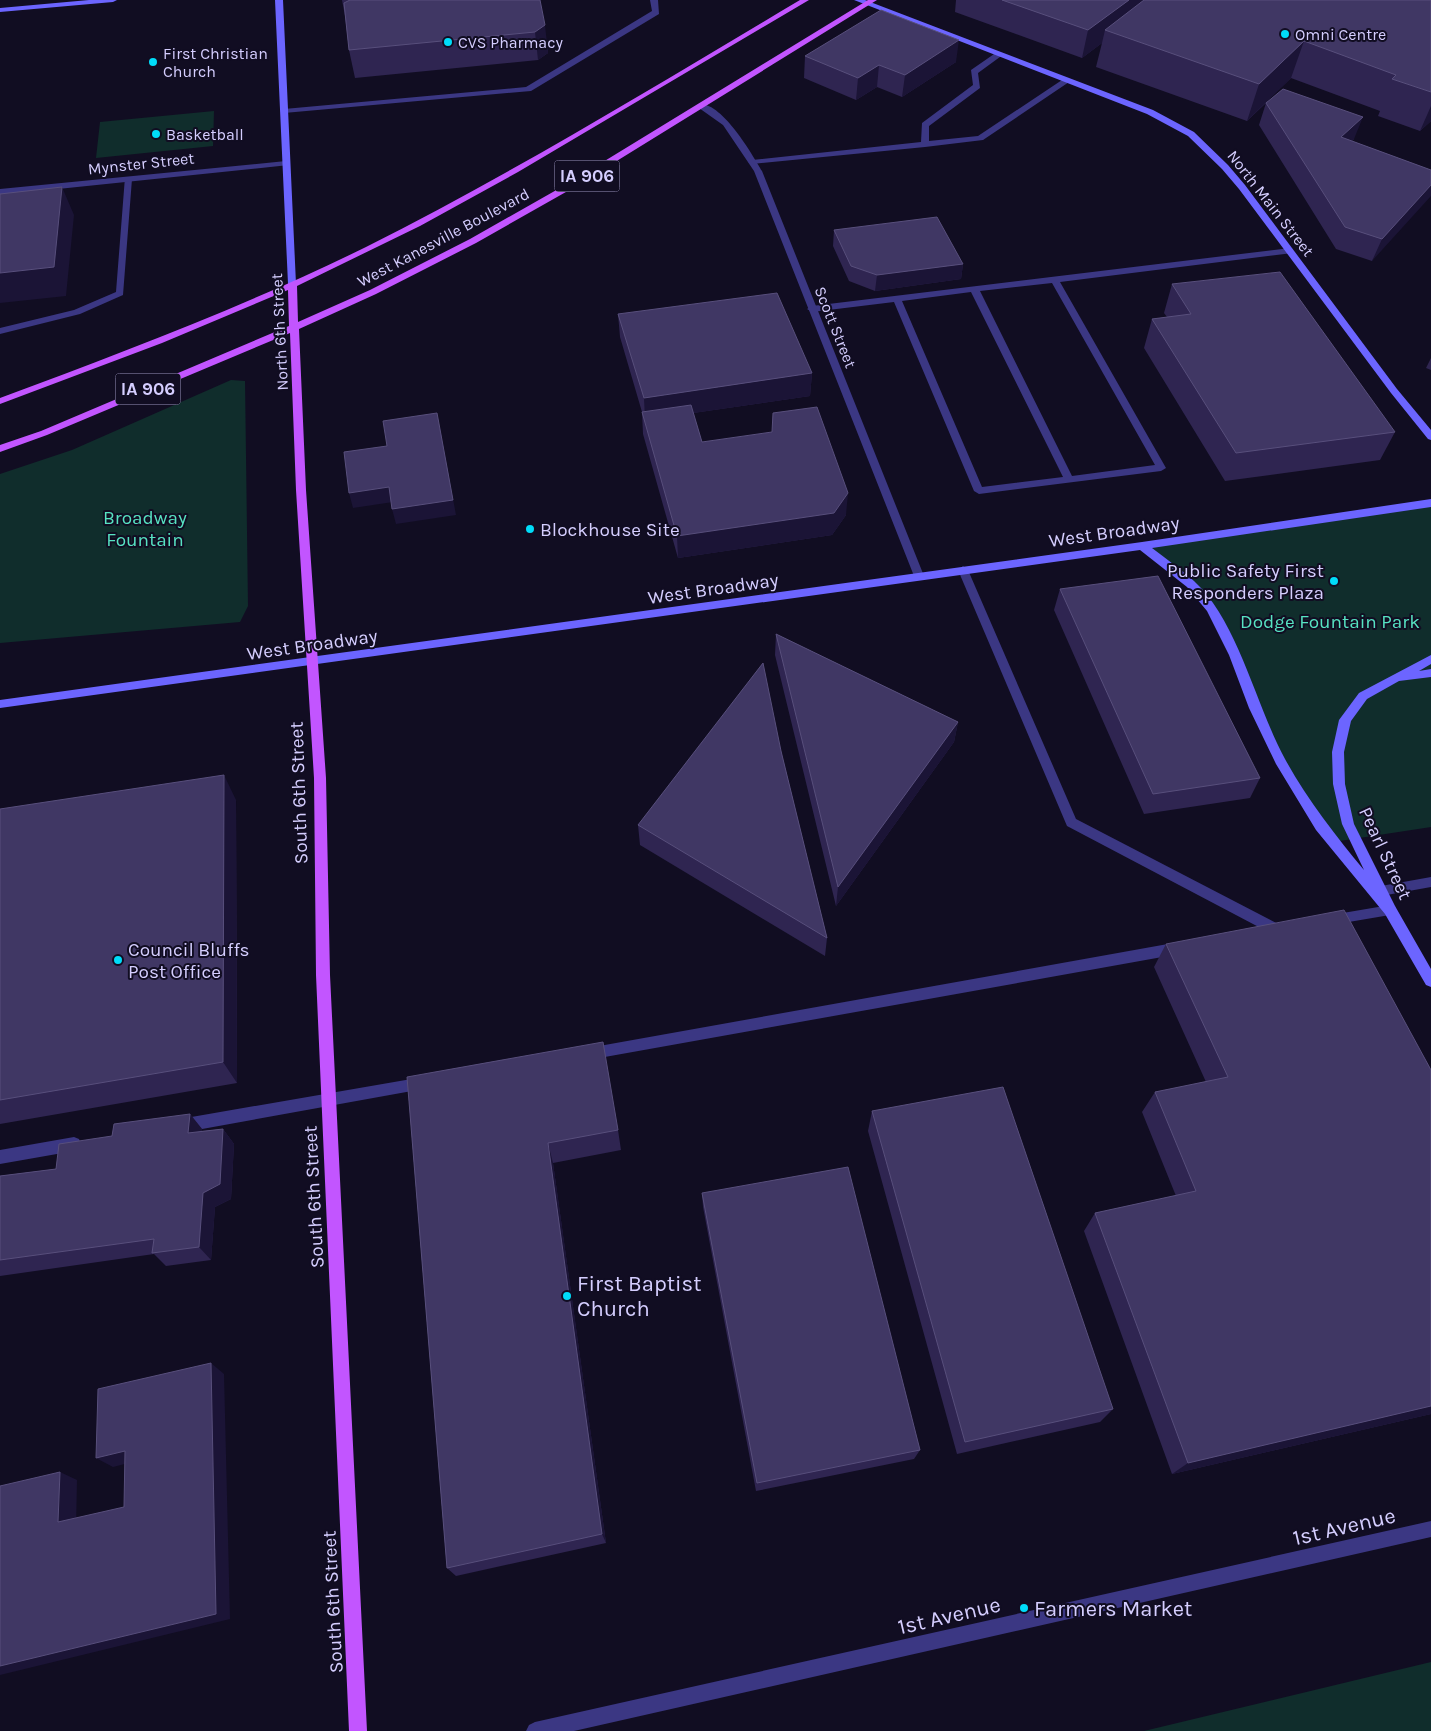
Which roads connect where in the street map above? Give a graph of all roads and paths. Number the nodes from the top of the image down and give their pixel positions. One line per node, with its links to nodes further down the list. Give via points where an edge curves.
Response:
1 (113, 0): 6 (main road)
2 (279, 0): 10 (main road, North 6th Street)
3 (654, 0): 10 (street, via 656,12 528,88)
4 (805, 0): 18 (main road, West Kanesville Boulevard / IA 906, via 491,184)
5 (866, 1): 7 (main road, North Main Street); 9 (main road, West Kanesville Boulevard / IA 906)
6 (0, 10)
7 (1000, 54): 8 (main road, North Main Street); 11 (street, via 974,72 977,86 925,125)
8 (1068, 80): 11 (street, via 980,138); 16 (main road, North Main Street, via 1150,112 1191,134 1208,148 1242,187)
9 (702, 106): 12 (street, Scott Street, via 726,123); 22 (main road, West Kanesville Boulevard / IA 906, via 473,241)
10 (284, 111): 13 (main road, North 6th Street)
11 (926, 145): 12 (street)
12 (752, 162): 21 (street, Scott Street)
13 (286, 163): 14 (street, Mynster Street); 18 (main road, North 6th Street)
14 (128, 179): 15 (street, Mynster Street); 23 (street, via 120,293 100,304 52,320)
15 (0, 192)
16 (1290, 251): 17 (street); 25 (main road, North Main Street)
17 (1055, 280): 19 (street); 27 (street, via 1161,468)
18 (292, 284): 22 (main road, North 6th Street); 24 (main road, West Kanesville Boulevard / IA 906, via 120,356)
19 (974, 290): 20 (street); 27 (street)
20 (897, 299): 21 (street); 27 (street, via 979,491)
21 (812, 309): 31 (street, Scott Street)
22 (295, 327): 26 (main road, West Kanesville Boulevard / IA 906); 33 (main road, North 6th Street)
23 (0, 331)
24 (0, 401)
25 (1431, 437)
26 (0, 449)
27 (1069, 479)
28 (1431, 503): 29 (main road, West Broadway)
29 (1142, 546): 30 (main road, West Broadway); 39 (main road, via 1190,584 1211,609 1235,655 1280,762 1320,826)
30 (963, 570): 31 (main road, West Broadway); 42 (street, via 1071,822)
31 (919, 576): 33 (main road, West Broadway)
32 (1431, 659): 35 (main road, Pearl Street)
33 (312, 662): 36 (main road, West Broadway); 48 (main road, South 6th Street, via 320,778)
34 (1431, 673): 35 (main road)
35 (1389, 681): 38 (main road, Pearl Street, via 1363,696 1345,720 1338,752 1339,784 1348,824)
36 (0, 704)
37 (1431, 882): 38 (street)
38 (1381, 891): 39 (main road, Pearl Street)
39 (1390, 910): 40 (street); 45 (main road, Pearl Street)
40 (1319, 923)
41 (1294, 927): 42 (street)
42 (1277, 930): 43 (street)
43 (1257, 934)
44 (1188, 946): 46 (street)
45 (1431, 981)
46 (579, 1056)
47 (432, 1082): 48 (street)
48 (329, 1101): 49 (street); 53 (main road, South 6th Street)
49 (166, 1128)
50 (88, 1142): 51 (street)
51 (0, 1157)
52 (1431, 1529): 54 (street, 1st Avenue)
53 (358, 1731)
54 (535, 1731)

